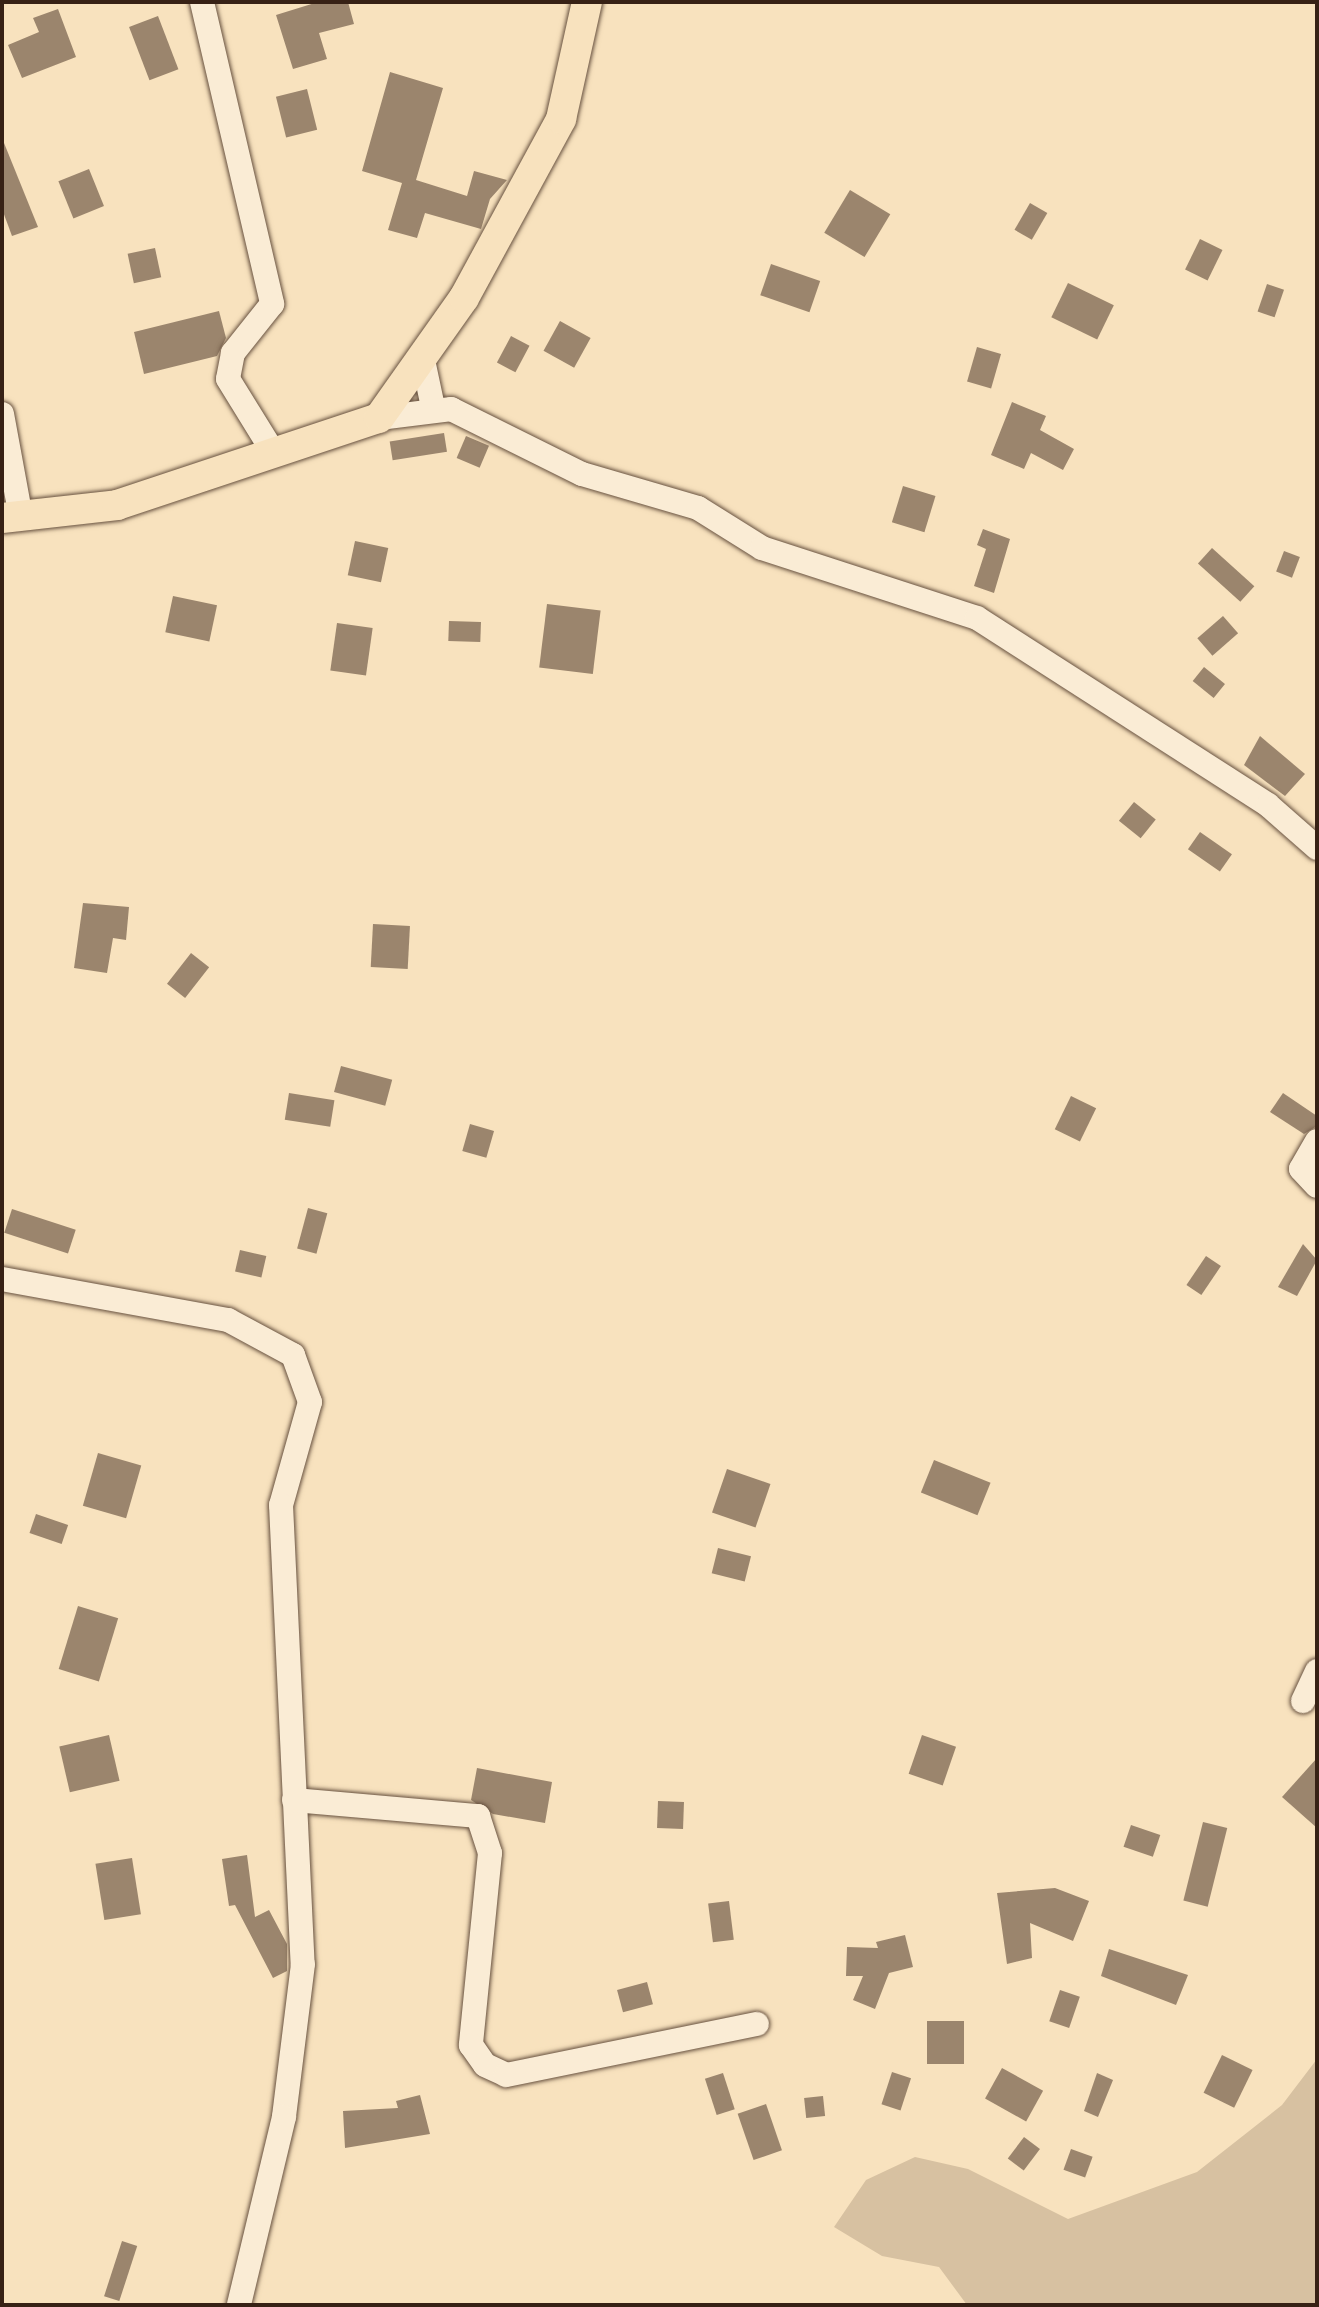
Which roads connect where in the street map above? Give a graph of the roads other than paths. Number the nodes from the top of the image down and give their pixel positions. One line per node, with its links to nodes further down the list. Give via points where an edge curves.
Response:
1 (202, 2): 7 (street, via 272,304 233,353 228,379)
2 (587, 2): 3 (main road, via 561,119)
3 (423, 360): 4 (street); 6 (main road)
4 (433, 407): 6 (street); 9 (street, via 465,414 582,474 698,508 762,548 977,618 1268,805)
5 (2, 414): 8 (street)
6 (379, 418): 7 (main road)
7 (273, 452): 8 (main road, via 117,505)
8 (12, 518)
9 (1317, 848)
10 (1317, 1141): 11 (street, via 1301,1169)
11 (1317, 1186)
12 (2, 1279): 15 (street, via 228,1320 283,1347 299,1366 310,1412 281,1505)
13 (1317, 1671): 14 (street)
14 (1303, 1701)
15 (294, 1800): 16 (street, via 478,1816 490,1853 471,2045 485,2065 506,2075); 17 (street, via 303,1964 284,2117)
16 (757, 2024)
17 (239, 2305)

